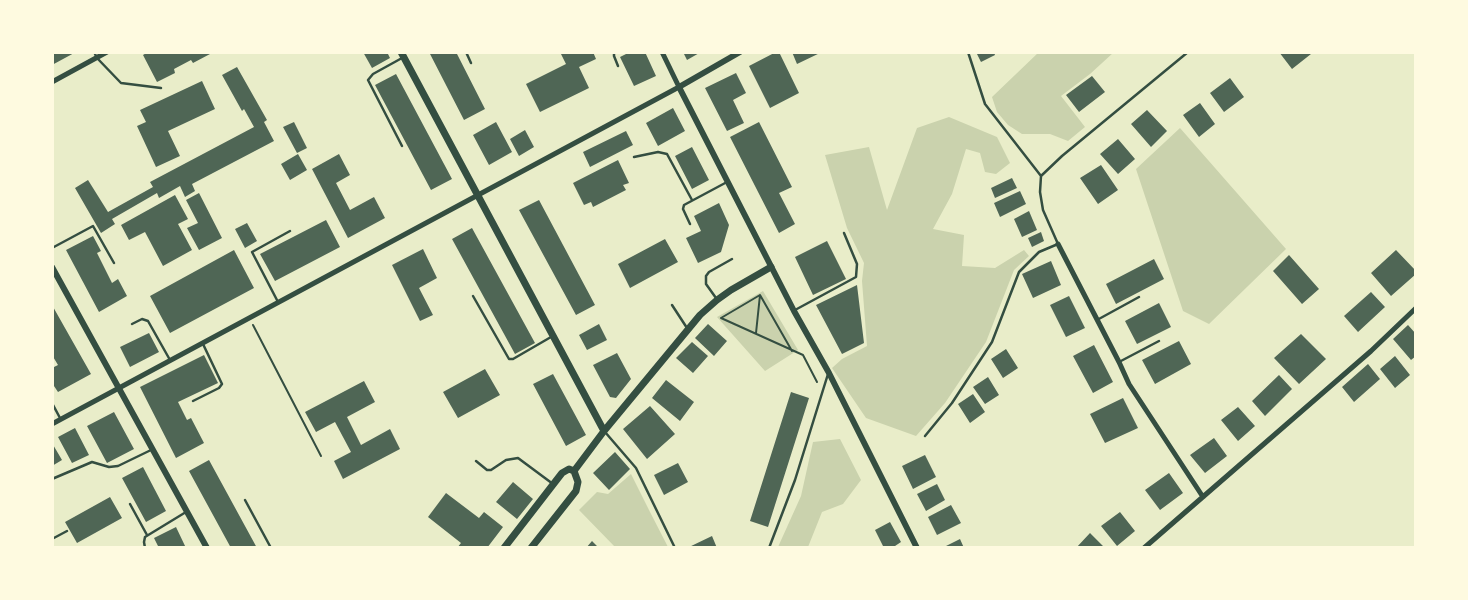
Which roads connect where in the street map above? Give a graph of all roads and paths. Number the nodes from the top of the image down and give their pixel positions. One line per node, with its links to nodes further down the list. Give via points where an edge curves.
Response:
1 (107, 52): 8 (street)
2 (466, 52): 10 (lane)
3 (614, 52): 11 (lane)
4 (662, 52): 13 (street)
5 (740, 52): 13 (street)
6 (968, 52): 17 (lane, via 985,104)
7 (1188, 52): 17 (lane)
8 (96, 55): 12 (street); 14 (lane, via 121,83)
9 (402, 55): 15 (lane, via 368,80); 19 (main road)
10 (471, 63)
11 (618, 66)
12 (52, 82)
13 (679, 87): 18 (street); 19 (street)
14 (161, 88)
15 (402, 146)
16 (634, 157): 20 (lane, via 658,152 666,154)
17 (1041, 176): 24 (lane, via 1043,210)
18 (728, 181): 20 (lane); 29 (street)
19 (478, 197): 34 (street); 43 (main road)
20 (692, 200): 21 (lane, via 683,206)
21 (690, 224)
22 (290, 231): 34 (lane, via 252,252)
23 (844, 233): 37 (lane, via 857,264 856,278)
24 (1058, 244): 39 (street); 57 (lane, via 1039,252 1018,272 992,342 952,403)
25 (52, 248): 27 (lane, via 93,226)
26 (732, 259): 33 (lane, via 706,276 706,284)
27 (114, 264)
28 (52, 267): 50 (street)
29 (771, 267): 33 (main road); 37 (street)
30 (760, 295): 42 (path); 42 (path, via 721,318); 46 (path)
31 (473, 296): 43 (lane, via 509,359)
32 (1138, 297): 39 (lane)
33 (717, 300): 41 (main road)
34 (278, 303): 38 (street)
35 (672, 305): 41 (lane)
36 (1416, 308): 64 (street)
37 (794, 310): 49 (street)
38 (250, 318): 45 (street); 59 (path)
39 (1097, 320): 48 (street)
40 (132, 324): 47 (lane, via 142,319 148,321)
41 (688, 329): 56 (main road)
42 (756, 333): 46 (path)
43 (553, 336): 56 (main road)
44 (1159, 341): 48 (lane)
45 (203, 344): 47 (street); 52 (lane, via 222,384)
46 (792, 351): 51 (path, via 803,355)
47 (170, 361): 50 (street)
48 (1119, 362): 64 (street, via 1143,407)
49 (829, 373): 51 (lane); 78 (street)
50 (119, 388): 54 (street); 58 (street)
51 (823, 391): 77 (lane)
52 (193, 401)
53 (52, 403): 54 (lane)
54 (61, 419): 55 (street)
55 (52, 424)
56 (604, 431): 61 (main road); 76 (lane, via 636,468)
57 (925, 436)
58 (153, 449): 62 (lane, via 118,466 92,462); 67 (street)
59 (320, 456)
60 (476, 461): 63 (lane, via 489,470 506,460 518,458)
61 (574, 471): 63 (main road, via 569,469 562,473); 75 (main road, via 578,482 576,491)
62 (52, 479)
63 (554, 485): 74 (main road)
64 (1203, 497): 79 (street)
65 (245, 500): 73 (lane)
66 (130, 504): 69 (lane)
67 (187, 512): 69 (lane); 72 (street)
68 (67, 531): 70 (lane)
69 (147, 535): 71 (lane)
70 (52, 539)
71 (146, 548)
72 (207, 548)
73 (271, 548)
74 (504, 548)
75 (531, 548)
76 (675, 548)
77 (769, 548)
78 (917, 548)
79 (1144, 548)

